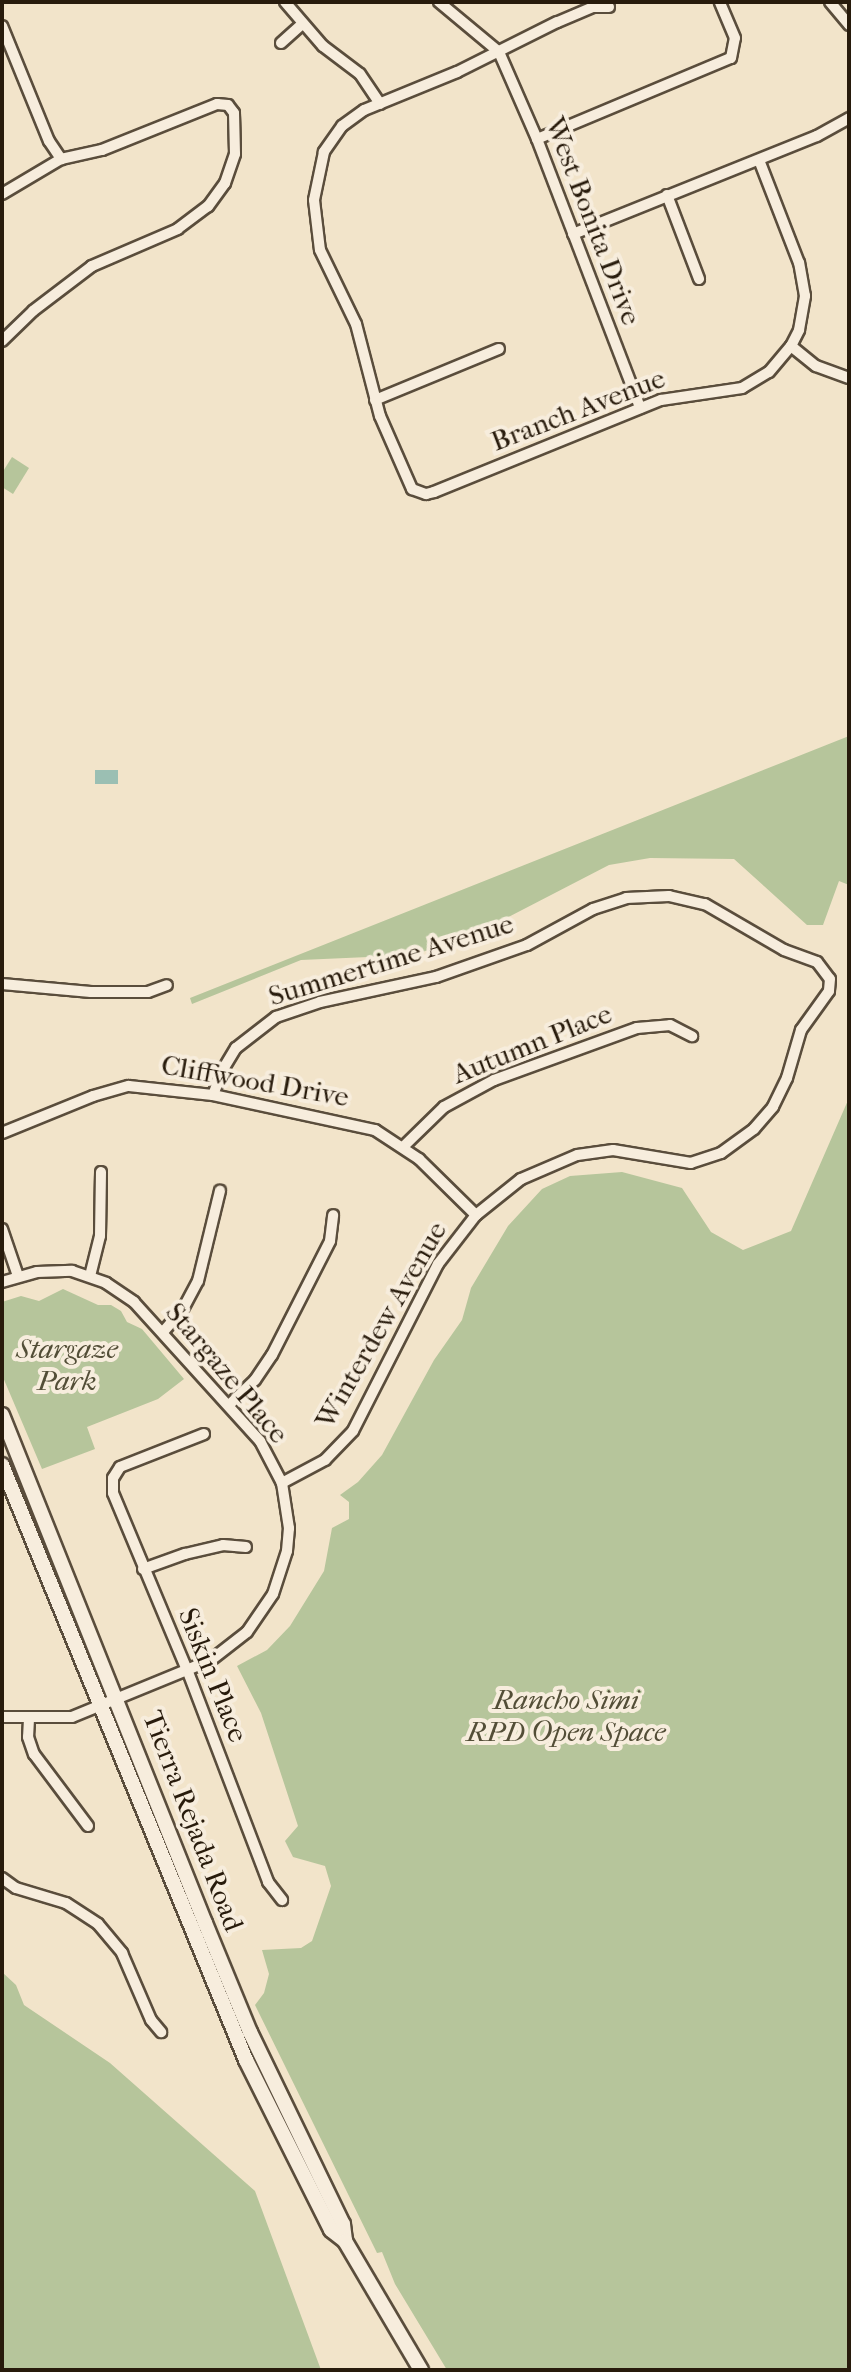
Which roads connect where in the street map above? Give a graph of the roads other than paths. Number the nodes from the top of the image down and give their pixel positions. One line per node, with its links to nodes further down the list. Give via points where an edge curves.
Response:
1 (285, 2): 6 (street)
2 (439, 2): 10 (street)
3 (720, 2): 13 (street, via 735,38 731,58)
4 (830, 2): 7 (street)
5 (609, 7): 10 (street, via 593,7)
6 (301, 25): 9 (street); 11 (street, via 360,74)
7 (849, 25)
8 (2, 26): 14 (street)
9 (281, 43)
10 (499, 52): 11 (street); 13 (street, West Bonita Drive)
11 (380, 104): 24 (street, via 355,116 332,139 318,167 314,200 320,250 356,324)
12 (849, 118): 15 (street)
13 (537, 139): 18 (street, West Bonita Drive)
14 (61, 159): 16 (street); 20 (street, via 102,150 217,104 228,105 237,125 225,183 208,206 178,229 92,266)
15 (759, 160): 17 (street); 21 (street, Branch Avenue, via 804,279 803,314)
16 (2, 194)
17 (667, 195): 18 (street); 19 (street)
18 (573, 234): 25 (street, West Bonita Drive)
19 (699, 279)
20 (2, 341)
21 (791, 346): 23 (street, via 816,366); 25 (street, Branch Avenue, via 769,372 742,388 674,396)
22 (499, 349): 24 (street)
23 (849, 378)
24 (375, 400): 25 (street, Branch Avenue, via 412,489 426,494)
25 (640, 408)
26 (2, 984): 27 (street, via 91,992 148,992)
27 (167, 985)
28 (809, 1016): 30 (street, Summertime Avenue, via 830,985 826,969 817,962 784,950 705,904 669,896 626,898 593,909 527,945 436,977 276,1017 236,1048); 36 (street, Winterdew Avenue, via 773,1107 721,1153 691,1163 613,1150 577,1155 521,1179)
29 (692, 1036): 32 (street, Autumn Place, via 670,1025 637,1028 494,1080 444,1107)
30 (213, 1095): 31 (street, Cliffwood Drive, via 129,1086); 32 (street, Cliffwood Drive, via 360,1125)
31 (2, 1133)
32 (404, 1146): 36 (street, Cliffwood Drive)
33 (101, 1172): 39 (street, via 100,1236)
34 (220, 1191): 41 (street, via 198,1281)
35 (333, 1215): 42 (street, via 330,1241 272,1355)
36 (476, 1215): 46 (street, Winterdew Avenue, via 438,1264 353,1431 325,1460)
37 (2, 1229): 38 (street)
38 (18, 1276): 39 (street, Stargaze Place, via 54,1270); 40 (street, Stargaze Place)
39 (90, 1276): 41 (street, Stargaze Place, via 134,1302)
40 (2, 1282)
41 (163, 1332): 42 (street, Stargaze Place)
42 (229, 1405): 46 (street, Stargaze Place, via 260,1441)
43 (2, 1415): 50 (main road, Tierra Rejada Road)
44 (204, 1434): 48 (street, Siskin Place, via 120,1467 113,1478 113,1493)
45 (2, 1465): 51 (main road, Tierra Rejada Road)
46 (282, 1483): 49 (street, Stargaze Place, via 289,1528 273,1594 238,1640)
47 (246, 1547): 48 (street, via 223,1545)
48 (143, 1569): 49 (street, Siskin Place)
49 (188, 1672): 50 (street, Stargaze Place); 56 (street, Siskin Place, via 268,1882)
50 (118, 1701): 51 (street, Stargaze Place); 58 (main road, Tierra Rejada Road, via 245,2019 343,2224)
51 (101, 1708): 53 (street, Stargaze Place, via 63,1719); 58 (main road, Tierra Rejada Road, via 246,2060 331,2230)
52 (2, 1717): 53 (street, Stargaze Place)
53 (29, 1719): 54 (street, via 34,1754)
54 (88, 1826)
55 (2, 1878): 57 (street, via 16,1888 66,1903 98,1924 122,1953)
56 (282, 1900)
57 (161, 2032)
58 (345, 2241): 59 (main road, Tierra Rejada Road)
59 (421, 2370)

